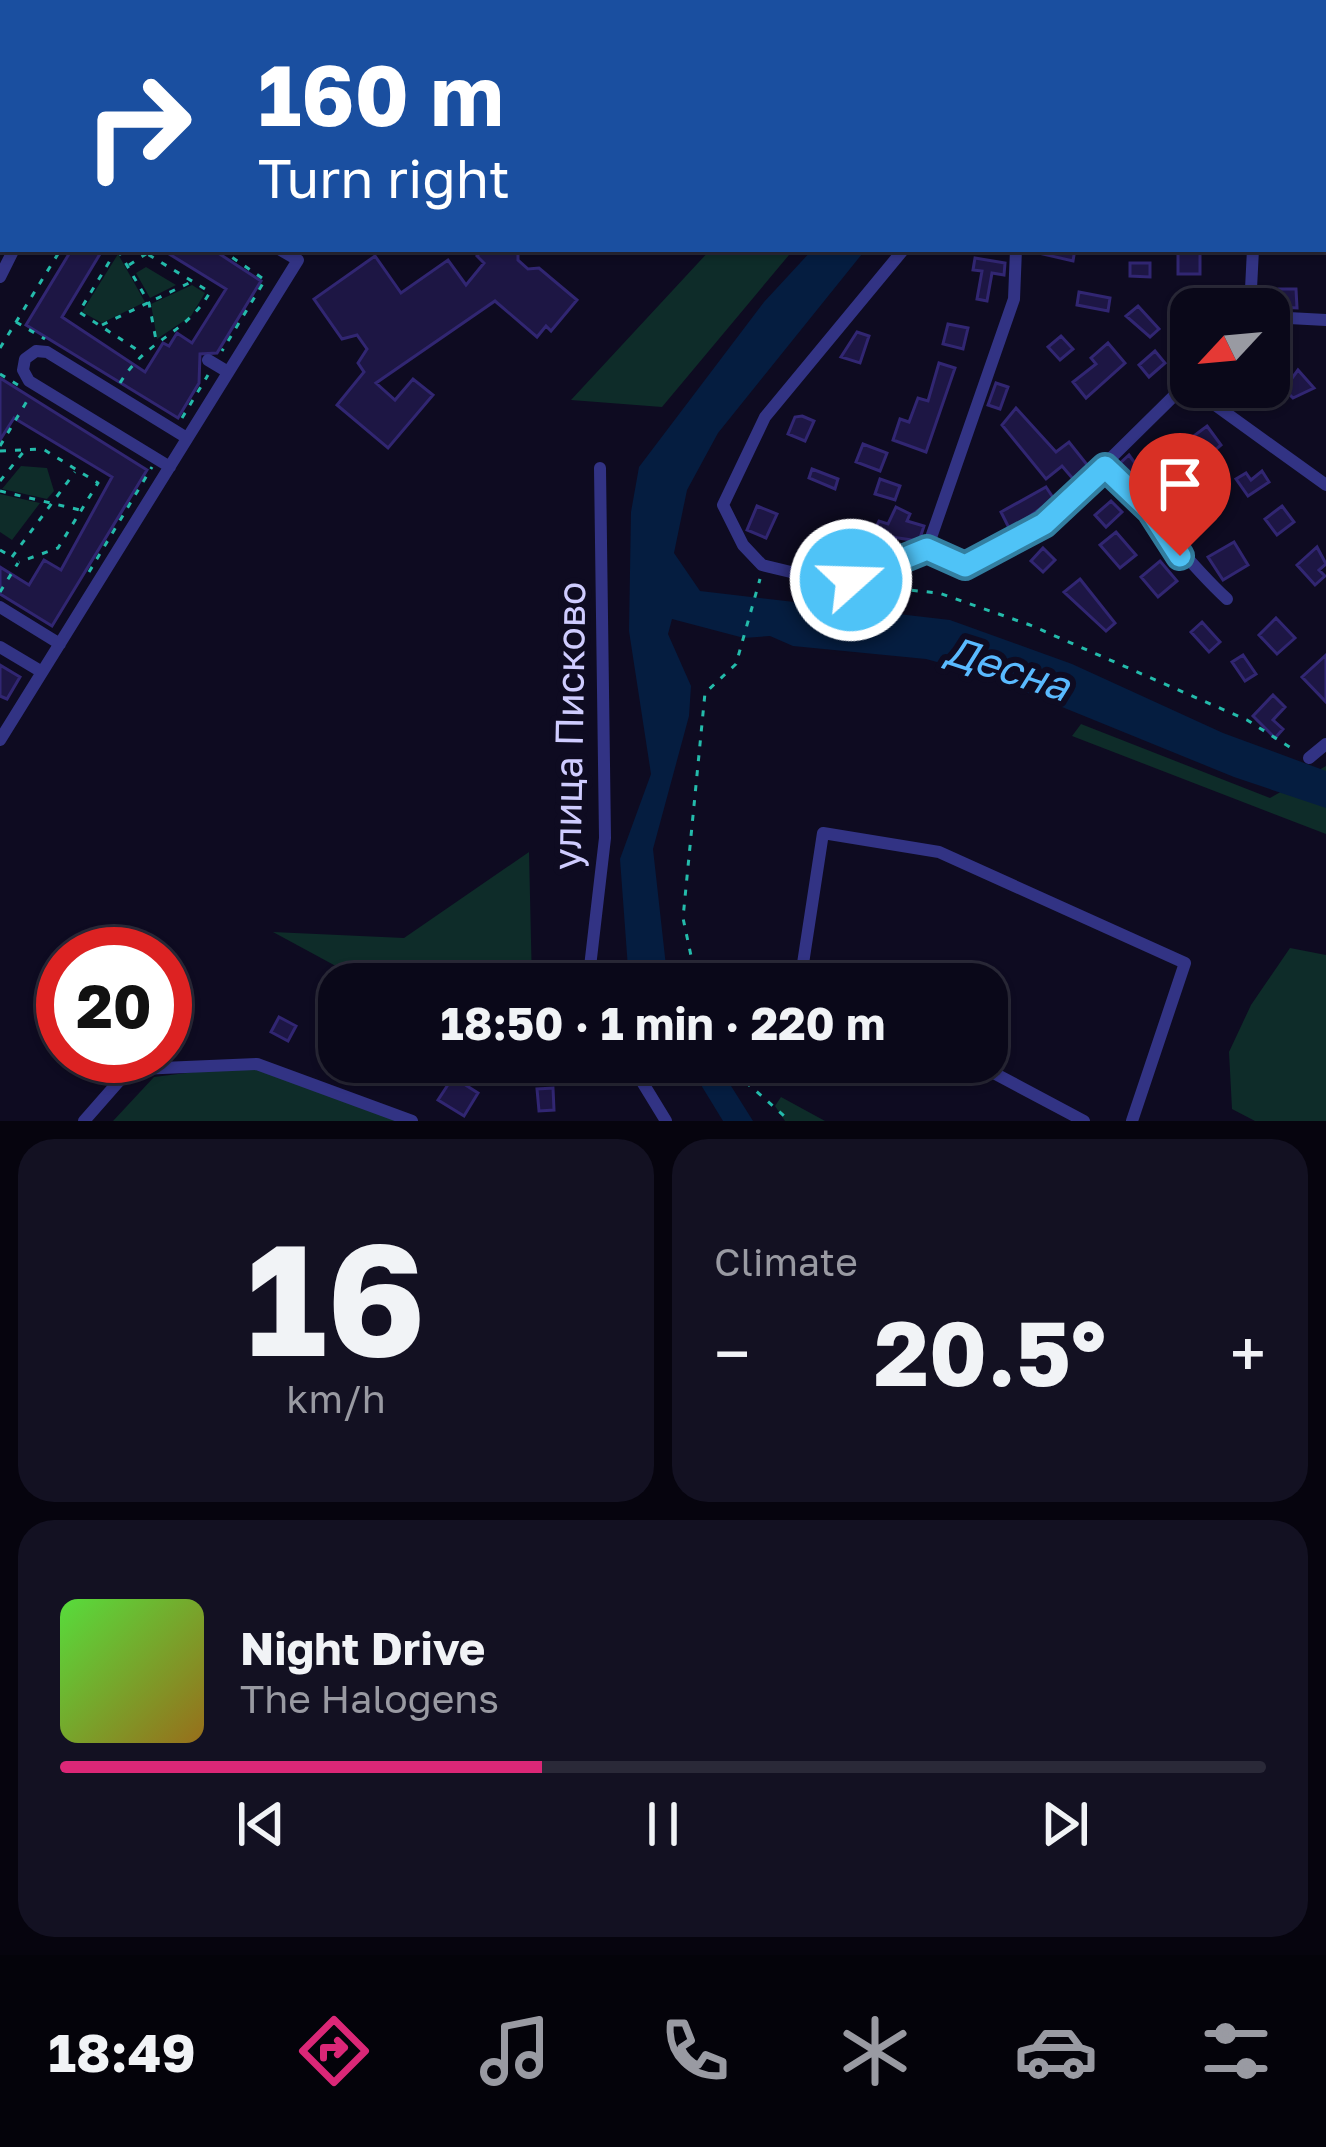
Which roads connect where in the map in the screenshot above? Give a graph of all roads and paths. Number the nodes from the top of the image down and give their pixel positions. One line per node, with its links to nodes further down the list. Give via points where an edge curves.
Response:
1 (59, 252): 19 (path)
2 (115, 252): 17 (path, via 79,312)
3 (119, 252): 11 (path)
4 (144, 252): 10 (path)
5 (224, 252): 21 (path, via 265,280)
6 (284, 252): 22 (street, via 298,260)
7 (902, 252): 43 (street, via 765,417 723,506 762,566)
8 (1016, 252): 39 (street, via 1014,299)
9 (1253, 252): 13 (street)
10 (147, 254): 11 (path); 12 (path)
11 (127, 266): 14 (path)
12 (193, 282): 14 (path); 18 (path, via 210,292 196,316)
13 (1251, 288)
14 (149, 303): 17 (path); 18 (path)
15 (1290, 317): 16 (street)
16 (1326, 320)
17 (100, 326): 20 (path)
18 (156, 341): 20 (path)
19 (0, 348)
20 (138, 352): 23 (path)
21 (211, 362): 22 (street); 27 (path)
22 (228, 372): 27 (street)
23 (118, 385)
24 (32, 394): 28 (path)
25 (1170, 400): 31 (street)
26 (1223, 408): 35 (street)
27 (181, 434): 30 (street); 30 (street, via 47,352 26,359 29,381)
28 (0, 448): 29 (path)
29 (26, 450): 33 (path, via 43,449); 34 (path)
30 (163, 463): 45 (path); 49 (street)
31 (1105, 467): 39 (street, via 1044,524 965,566); 47 (street)
32 (600, 468): 55 (street, улица Писково, via 605,838)
33 (76, 470): 37 (path); 38 (path, via 98,483)
34 (0, 481)
35 (1326, 485)
36 (0, 491): 37 (path)
37 (52, 503): 38 (path); 41 (path)
38 (81, 510): 42 (path, via 58,548)
39 (927, 549): 43 (street)
40 (0, 550): 41 (path)
41 (12, 557): 42 (path)
42 (19, 562): 46 (path)
43 (851, 580): 54 (path, via 939,593 1030,625 1247,720)
44 (758, 586): 56 (path, via 736,664 704,693 683,918)
45 (78, 589)
46 (0, 592)
47 (1227, 599)
48 (0, 607): 49 (street)
49 (60, 644): 51 (street)
50 (0, 647): 51 (street)
51 (42, 672): 52 (street)
52 (0, 740)
53 (1326, 744): 54 (street)
54 (1309, 758)
55 (590, 963)
56 (693, 963)
57 (803, 963): 66 (street, via 823,833 939,851 1185,963)
58 (1008, 1081): 65 (street)
59 (643, 1083): 63 (street)
60 (747, 1083): 64 (path)
61 (84, 1121): 62 (street, via 139,1069 257,1064)
62 (412, 1121)
63 (666, 1121)
64 (790, 1121)
65 (1084, 1121)
66 (1132, 1121)

